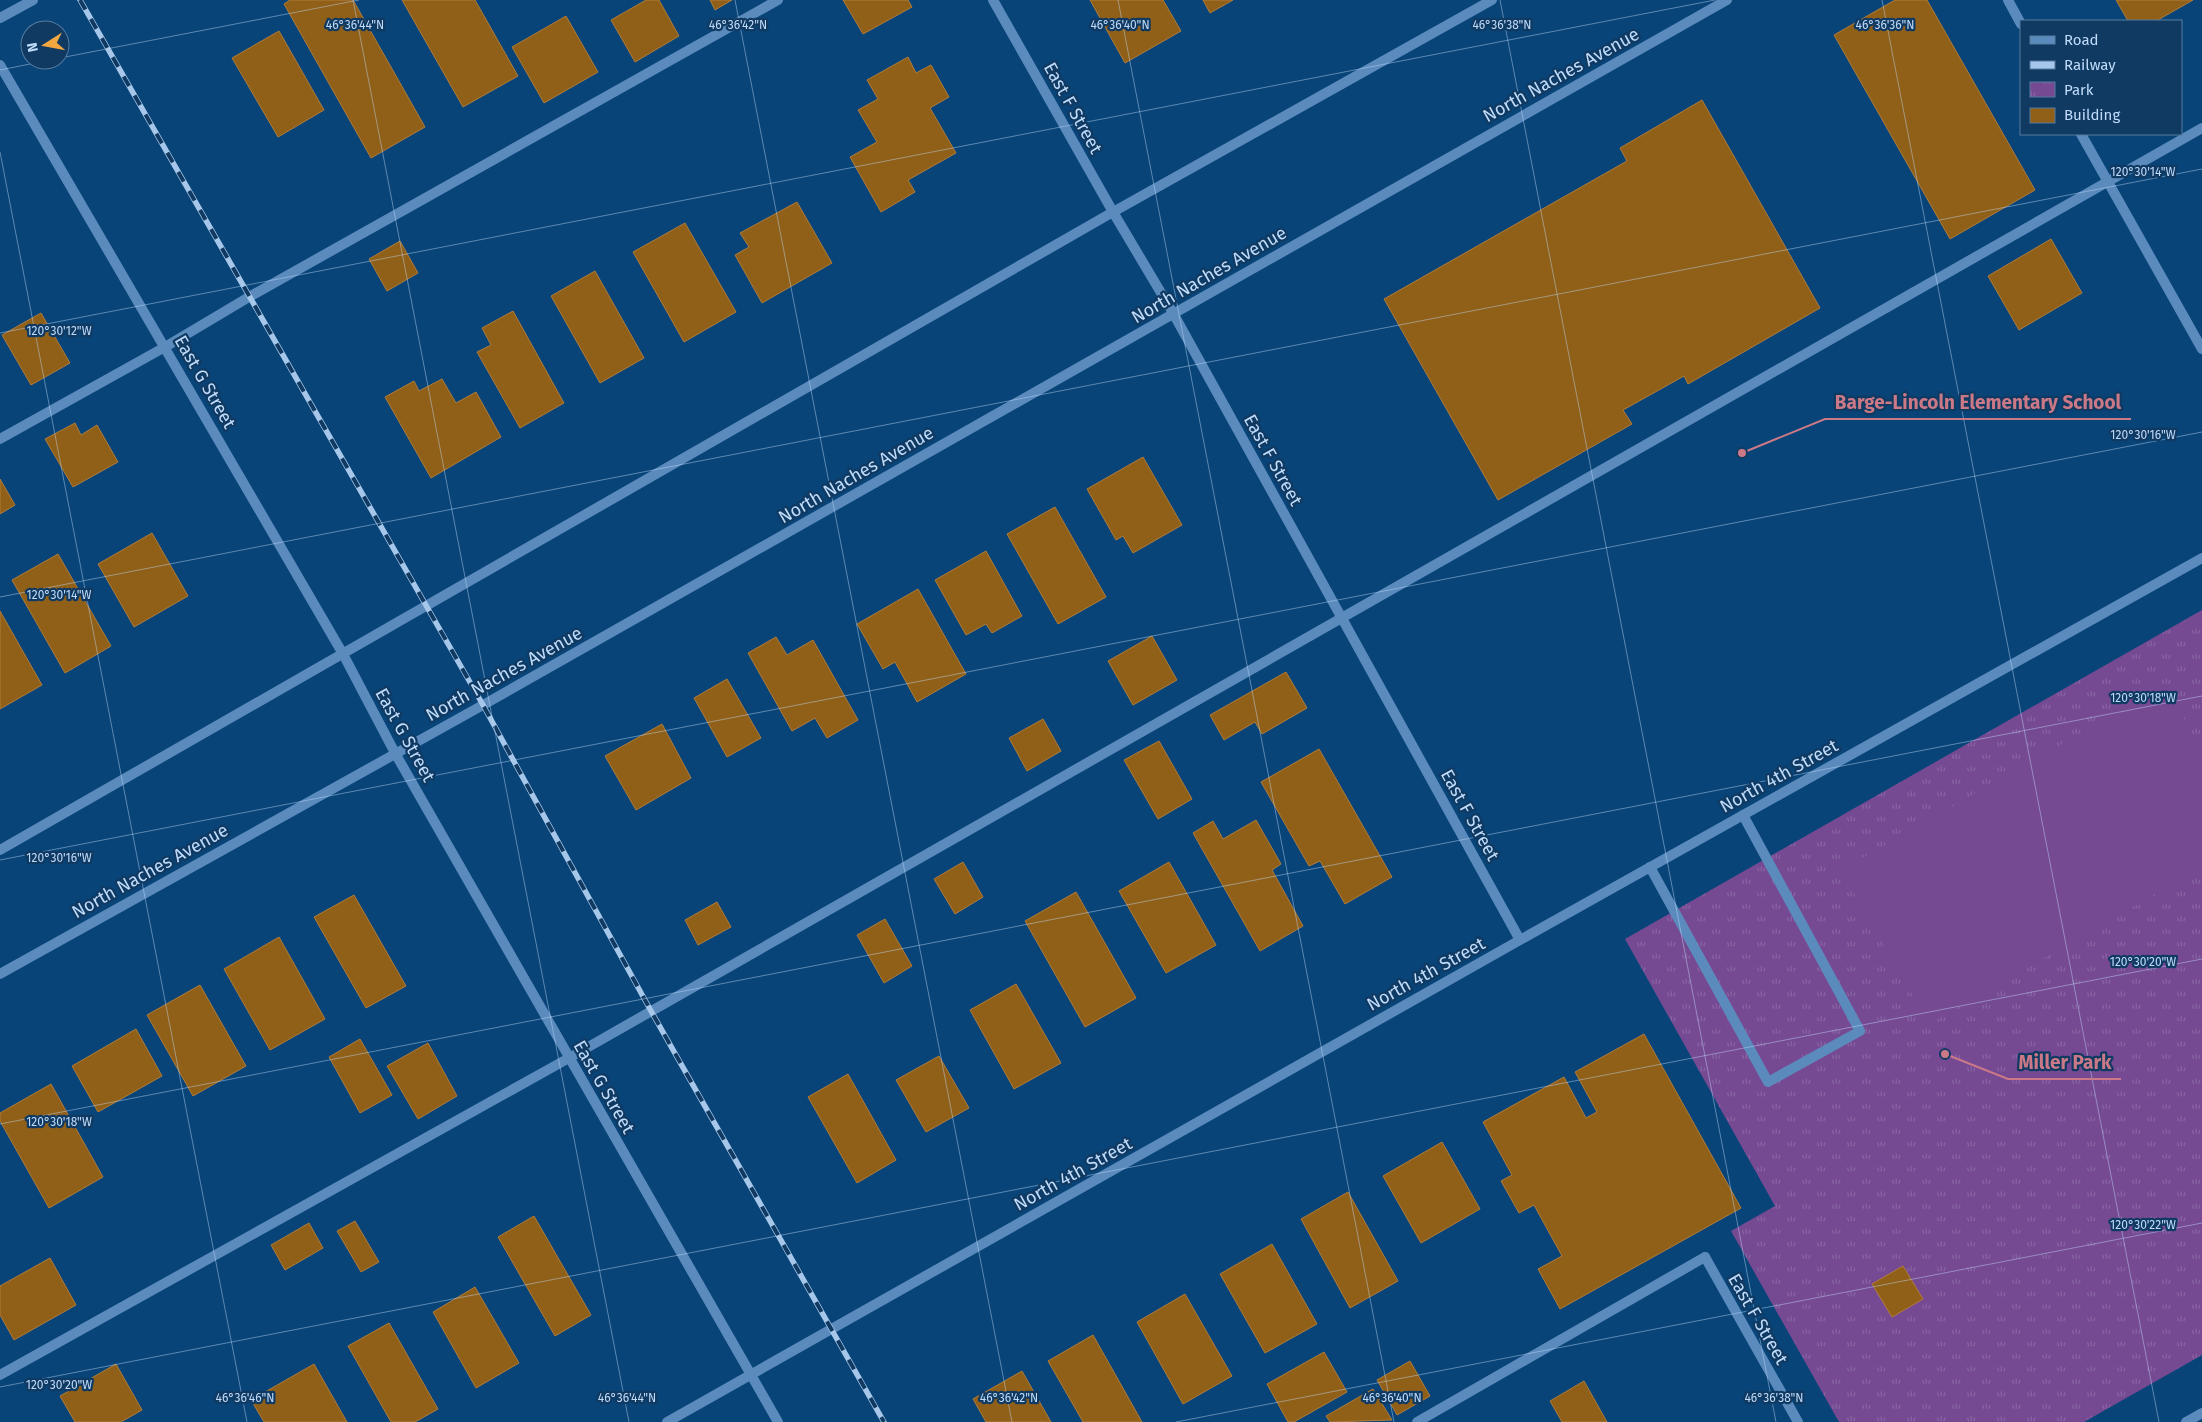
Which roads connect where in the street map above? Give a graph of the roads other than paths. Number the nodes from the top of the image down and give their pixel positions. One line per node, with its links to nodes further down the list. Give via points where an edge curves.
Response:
1 (33, 0): 7 (street)
2 (778, 0): 15 (street)
3 (993, 0): 13 (street, East F Street)
4 (1492, 0): 13 (street)
5 (1727, 0): 14 (street, North Naches Avenue)
6 (2008, 0): 8 (street)
7 (0, 18)
8 (2020, 22)
9 (0, 65): 15 (street, East G Street)
10 (2202, 128): 12 (street)
11 (2082, 135): 12 (street)
12 (2108, 182): 16 (street); 19 (street)
13 (1113, 212): 14 (street, East F Street); 20 (street)
14 (1173, 313): 19 (street, East F Street); 21 (street, North Naches Avenue)
15 (165, 347): 17 (street); 20 (street, East G Street)
16 (2202, 349)
17 (0, 439)
18 (2202, 558): 22 (street, North 4th Street)
19 (1342, 618): 25 (street, East F Street); 27 (street)
20 (343, 654): 21 (street, East G Street); 23 (street)
21 (395, 753): 26 (street, North Naches Avenue); 27 (street, East G Street)
22 (1743, 815): 24 (street, North 4th Street); 24 (street, via 1860,1031 1768,1082)
23 (0, 850)
24 (1650, 867): 25 (street, North 4th Street)
25 (1520, 940): 28 (street, North 4th Street)
26 (0, 974)
27 (569, 1058): 28 (street, East G Street); 29 (street)
28 (751, 1374): 31 (street, North 4th Street); 32 (street, East G Street)
29 (0, 1376)
30 (2202, 1413): 35 (street)
31 (667, 1422)
32 (778, 1422)
33 (1417, 1422): 34 (street, East F Street, via 1705,1257)
34 (1798, 1422)
35 (2186, 1422)

